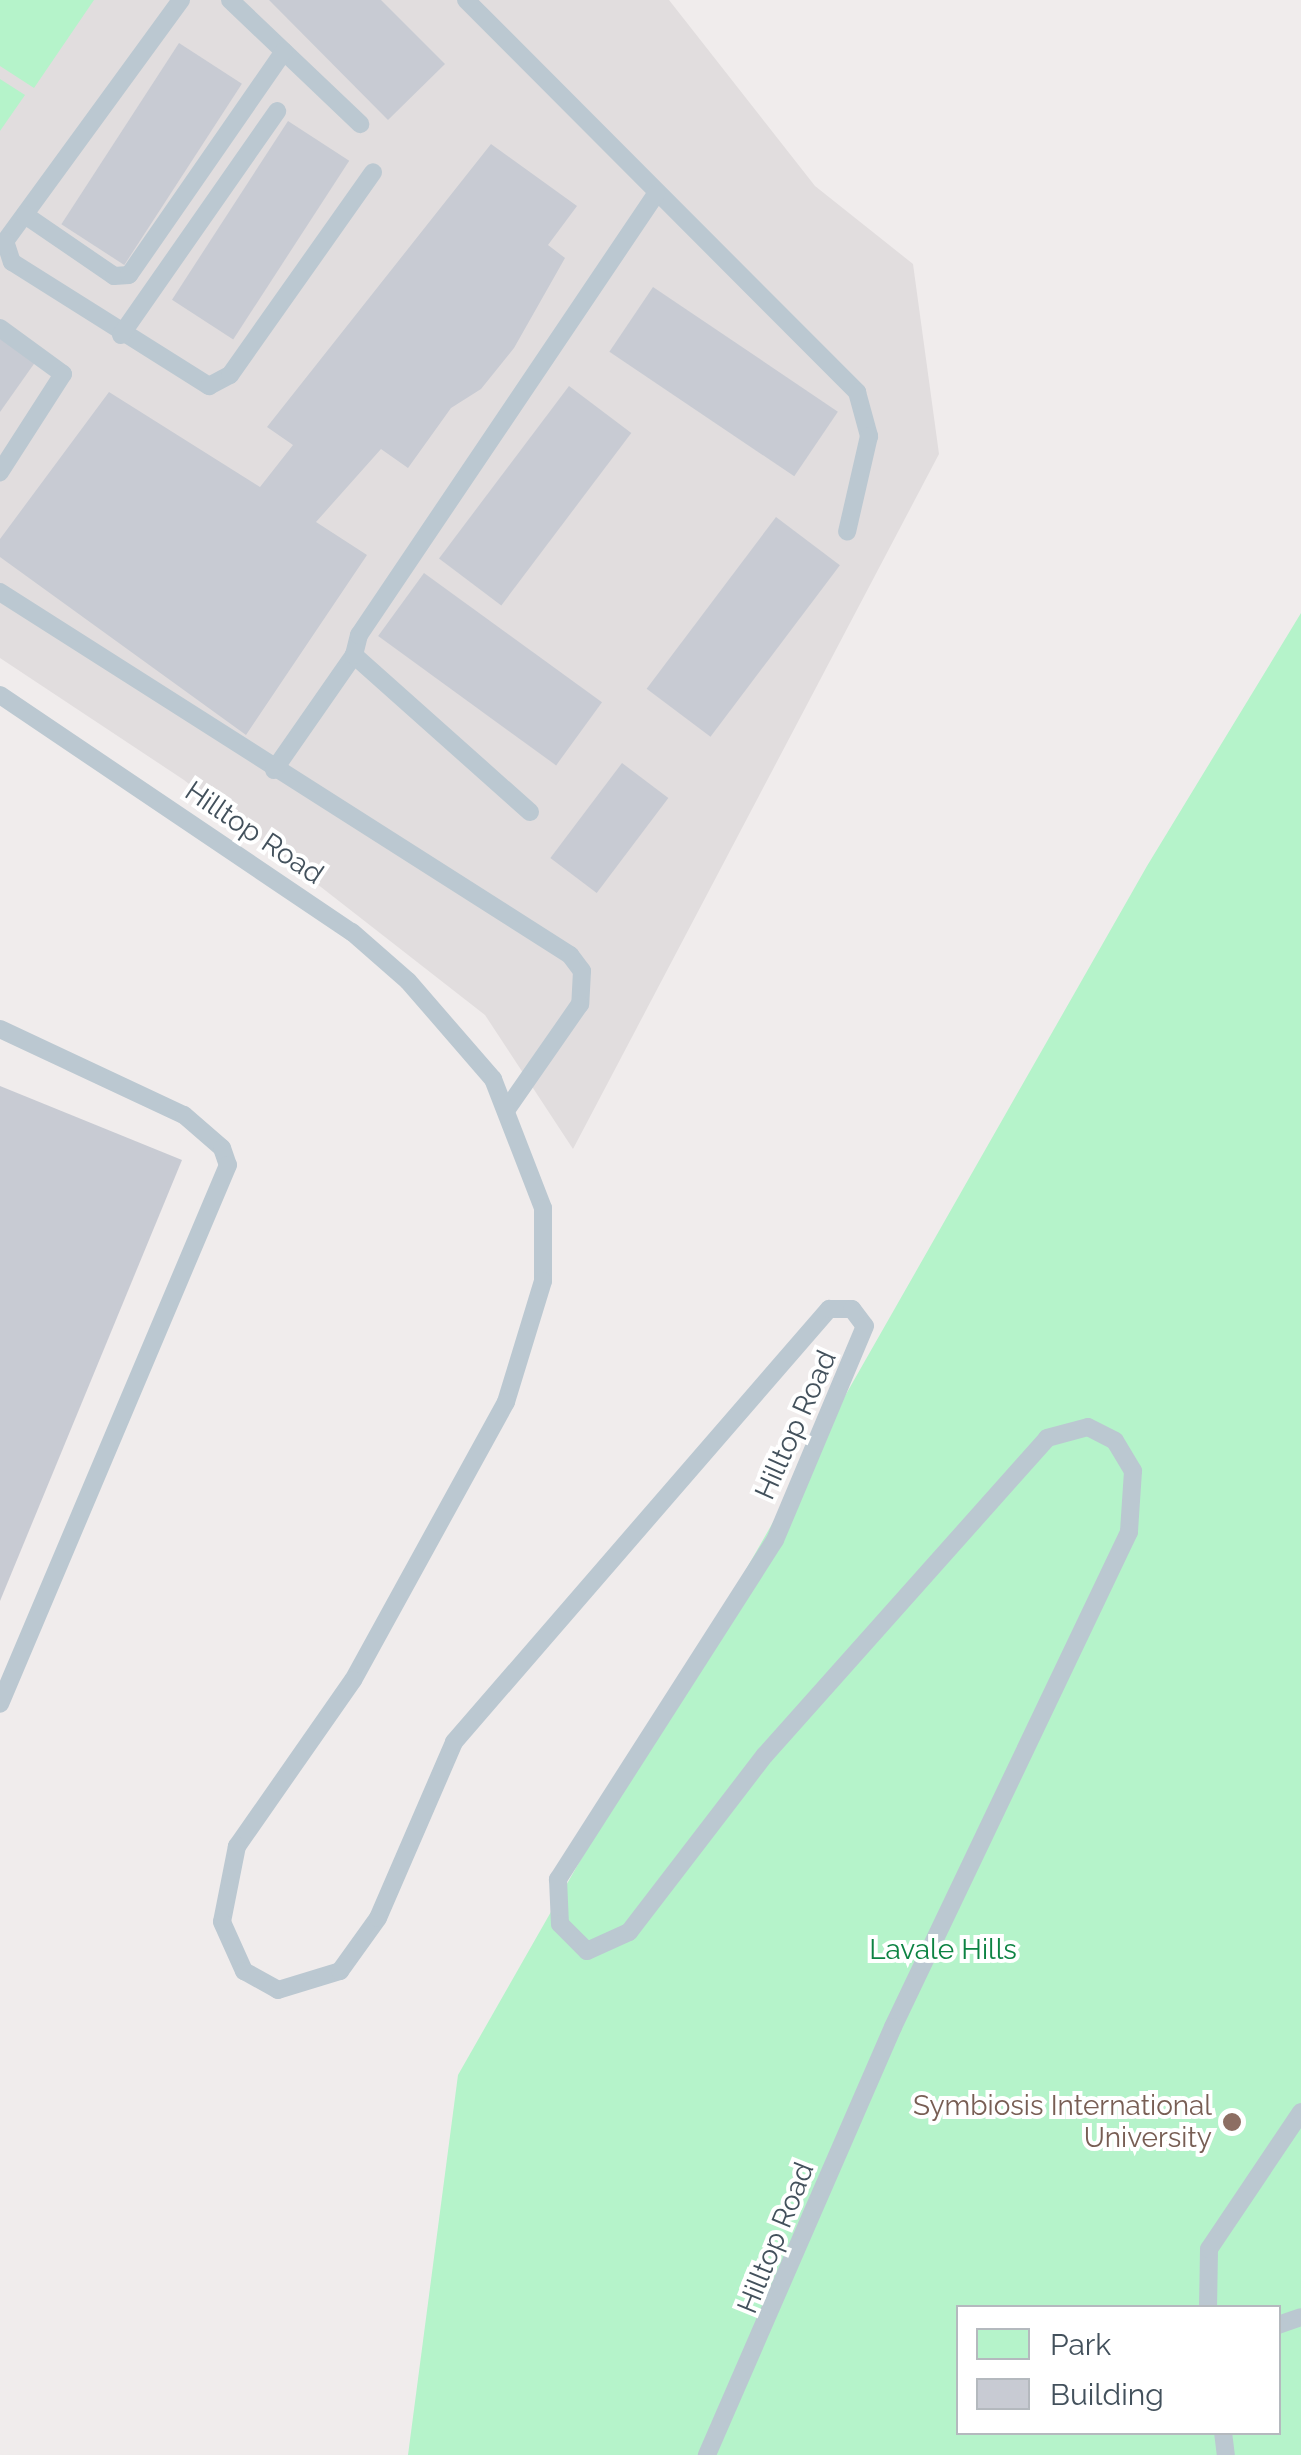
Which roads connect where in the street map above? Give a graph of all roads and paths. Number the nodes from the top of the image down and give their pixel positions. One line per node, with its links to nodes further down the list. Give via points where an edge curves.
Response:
1 (181, 0): 9 (lane)
2 (230, 0): 4 (lane)
3 (466, 0): 8 (lane)
4 (284, 51): 6 (lane); 9 (lane, via 129,275 114,276)
5 (277, 110): 11 (lane)
6 (360, 124)
7 (373, 172): 11 (lane, via 221,382 198,384)
8 (656, 194): 13 (lane, via 857,392 869,436); 15 (lane, via 359,635)
9 (25, 215): 11 (lane, via 6,256)
10 (0, 328): 12 (lane, via 63,374)
11 (121, 335)
12 (0, 472)
13 (846, 532)
14 (0, 592): 17 (lane)
15 (354, 655): 17 (lane); 18 (lane)
16 (0, 695): 20 (lane, Hilltop Road, via 352,932 456,1033)
17 (274, 770): 20 (lane, via 553,940 582,971 580,1004)
18 (530, 812)
19 (0, 1029): 21 (lane, via 184,1115 222,1148 228,1165)
20 (507, 1108): 24 (lane, Hilltop Road, via 542,1208 542,1282 522,1350 506,1402 353,1680 237,1846 222,1922 244,1971 278,1990 340,1971 378,1918 454,1742 829,1308 852,1308 865,1326 775,1540 558,1880 560,1924 586,1951 629,1932 765,1755 1048,1438 1088,1427 1116,1440 1133,1471 1129,1532 892,2027)
21 (0, 1704)
22 (1301, 2112): 23 (lane, via 1209,2249)
23 (1208, 2305)
24 (707, 2455)

